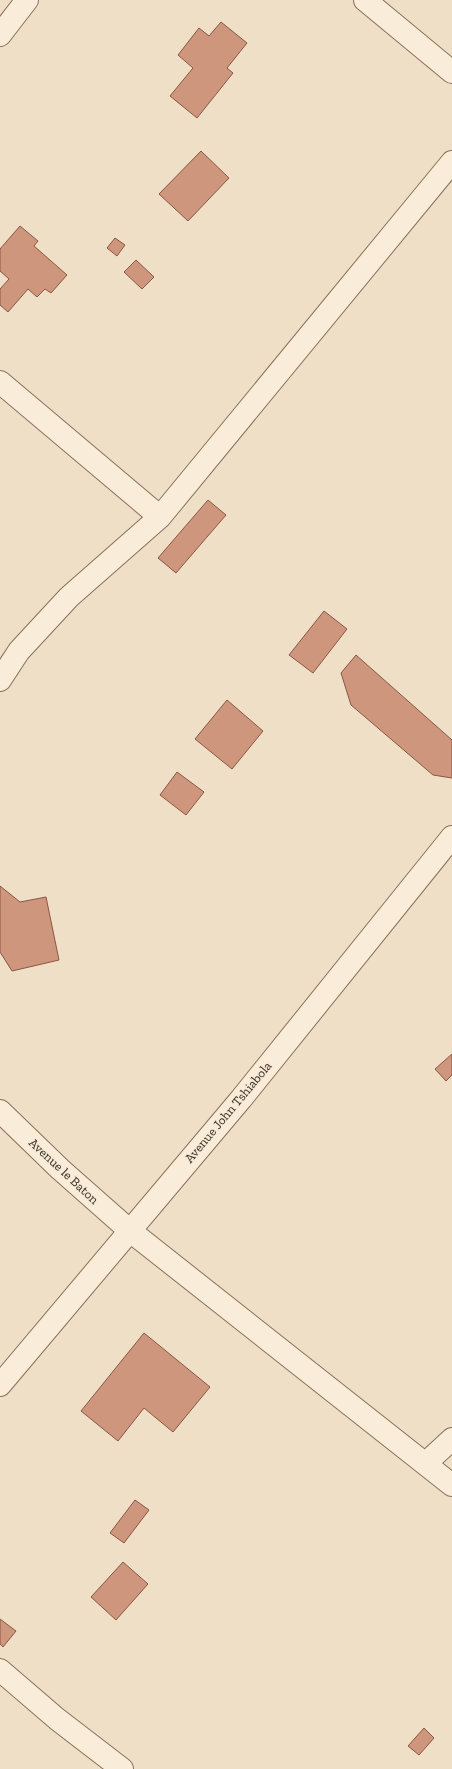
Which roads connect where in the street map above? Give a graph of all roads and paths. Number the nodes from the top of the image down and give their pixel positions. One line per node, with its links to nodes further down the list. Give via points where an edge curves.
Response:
1 (27, 0): 3 (street)
2 (365, 0): 4 (street)
3 (0, 35)
4 (452, 72)
5 (452, 162): 7 (street)
6 (0, 382): 7 (street)
7 (160, 517): 8 (street, via 69,597 19,651)
8 (0, 680)
9 (452, 837): 11 (street, Avenue John Tshiabola, via 241,1099)
10 (0, 1111): 11 (street, Avenue le Baton)
11 (129, 1230): 12 (street, Avenue John Tshiabola); 14 (street, Avenue le Baton)
12 (0, 1385)
13 (452, 1439): 14 (street)
14 (426, 1463): 15 (street, Avenue le Baton)
15 (452, 1485)
16 (0, 1670): 17 (street, via 57,1719)
17 (122, 1769)

